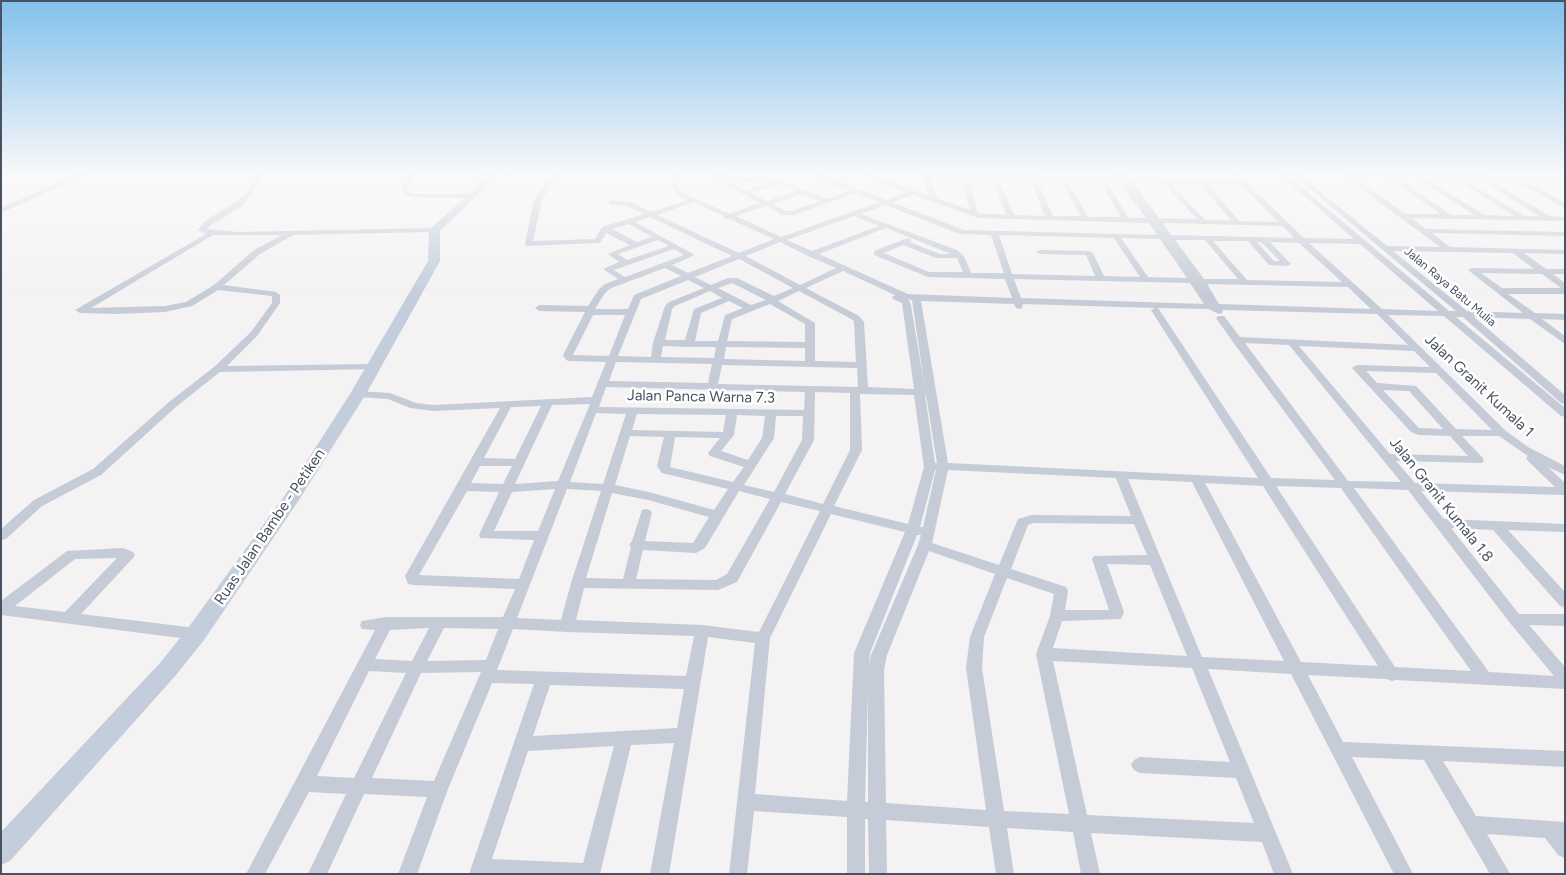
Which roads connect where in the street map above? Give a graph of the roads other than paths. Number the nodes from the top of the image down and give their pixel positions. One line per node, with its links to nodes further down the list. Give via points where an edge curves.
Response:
1 (223, 215): 45 (street, via 202,228 204,232)
2 (450, 215): 43 (main road)
3 (535, 215): 42 (street, via 529,244 597,241)
4 (649, 215): 37 (street)
5 (654, 215): 68 (street)
6 (722, 215): 26 (street)
7 (733, 215): 26 (street)
8 (852, 215): 57 (street)
9 (856, 215): 41 (street)
10 (919, 215): 47 (street, via 958,230)
11 (975, 215): 27 (street)
12 (1049, 215): 29 (street)
13 (1084, 215): 33 (street)
14 (1123, 215): 35 (street)
15 (1150, 215): 36 (street)
16 (1196, 215): 38 (street)
17 (1230, 215): 39 (street)
18 (1275, 215): 40 (street, Jalan Granit Kumala 1)
19 (1331, 215): 61 (street)
20 (1345, 215): 63 (street, Jalan Raya Batu Mulia)
21 (1479, 215): 28 (street)
22 (1517, 215): 30 (street)
23 (1544, 215): 32 (street)
24 (1403, 216): 25 (street); 44 (street)
25 (1448, 216): 28 (street)
26 (727, 217): 57 (street)
27 (1011, 217): 29 (street)
28 (1482, 217): 30 (street)
29 (1050, 218): 33 (street)
30 (1522, 218): 31 (street)
31 (1532, 218): 32 (street); 49 (street)
32 (1549, 218): 34 (street)
33 (1086, 219): 35 (street)
34 (1565, 219)
35 (1126, 220): 36 (street)
36 (1154, 220): 38 (street); 52 (street)
37 (629, 221): 42 (street); 53 (street)
38 (1203, 222): 39 (street)
39 (1237, 223): 40 (street)
40 (1284, 224): 58 (street, Jalan Granit Kumala 1)
41 (885, 226): 51 (street); 67 (street)
42 (605, 229): 60 (street)
43 (434, 230): 46 (street); 119 (main road, Ruas Jalan Bambe - Petiken, via 434,261)
44 (1424, 231): 49 (street); 64 (street)
45 (212, 233): 46 (street); 84 (street, via 80,311 176,307 195,301)
46 (293, 233): 84 (street, via 249,257)
47 (994, 233): 48 (street); 77 (street)
48 (1032, 234): 50 (street); 79 (street, via 1040,252 1089,253)
49 (1563, 235)
50 (1116, 236): 52 (street); 80 (street)
51 (914, 237): 59 (street); 69 (street)
52 (1166, 237): 54 (street); 81 (street)
53 (659, 238): 60 (street); 62 (street)
54 (1207, 238): 55 (street); 82 (street)
55 (1250, 240): 56 (street); 56 (street, via 1272,263 1287,264)
56 (1264, 240): 58 (street)
57 (776, 241): 67 (street); 68 (street); 72 (street)
58 (1302, 241): 61 (street); 83 (street, Jalan Granit Kumala 1)
59 (902, 242): 69 (street, via 939,256); 75 (street, via 877,253 922,273)
60 (636, 245): 70 (street, via 612,254)
61 (1368, 245): 63 (street); 101 (street)
62 (676, 246): 70 (street); 71 (street, via 691,255)
63 (1386, 248): 64 (street); 102 (street, Jalan Raya Batu Mulia)
64 (1448, 249): 65 (street)
65 (1515, 251): 66 (street); 73 (street)
66 (1565, 252)
67 (811, 254): 72 (street)
68 (740, 256): 76 (street); 87 (street)
69 (960, 256): 75 (street)
70 (626, 263): 78 (street, via 607,269)
71 (666, 264): 76 (street); 78 (street)
72 (839, 270): 87 (street); 91 (street)
73 (1543, 271): 74 (street); 86 (street); 88 (street, via 1472,270)
74 (1565, 272)
75 (968, 275): 77 (street)
76 (689, 276): 85 (street); 99 (street, via 639,295)
77 (1010, 277): 79 (street); 93 (street)
78 (622, 279): 96 (street, via 605,288)
79 (1101, 279): 80 (street)
80 (1146, 280): 81 (street)
81 (1197, 281): 82 (street); 98 (street)
82 (1245, 283): 83 (street)
83 (1351, 285): 100 (street, Jalan Granit Kumala 1)
84 (217, 287): 120 (street, via 273,294 277,298 274,308 254,334)
85 (710, 287): 90 (street); 92 (street, via 734,280); 109 (street, via 669,305)
86 (1565, 287)
87 (802, 288): 92 (street); 118 (street, via 858,320)
88 (1498, 291): 89 (street); 104 (street)
89 (1565, 291)
90 (729, 298): 95 (street); 110 (street, via 697,311)
91 (911, 300): 93 (street); 127 (street)
92 (773, 301): 95 (street); 112 (street, via 810,322)
93 (1018, 304): 97 (street); 98 (street)
94 (539, 308): 96 (street)
95 (751, 309): 111 (street, via 728,317)
96 (590, 310): 99 (street); 114 (street, via 568,357)
97 (1156, 310): 98 (street); 152 (street)
98 (1216, 311): 100 (street); 106 (street)
99 (629, 312): 114 (street)
100 (1382, 315): 101 (street); 113 (street, Jalan Granit Kumala 1)
101 (1450, 317): 102 (street); 137 (street)
102 (1468, 317): 104 (street); 129 (street, Jalan Raya Batu Mulia)
103 (1565, 317): 104 (street)
104 (1536, 319): 105 (street); 107 (street)
105 (1565, 323)
106 (1236, 340): 108 (street); 153 (street)
107 (1565, 340)
108 (1291, 342): 113 (street); 144 (street, Jalan Granit Kumala 1.8)
109 (658, 343): 110 (street); 115 (street)
110 (689, 344): 111 (street)
111 (721, 344): 112 (street); 116 (street)
112 (810, 345): 117 (street)
113 (1417, 348): 121 (street, Jalan Granit Kumala 1)
114 (611, 360): 115 (street); 122 (street)
115 (655, 360): 116 (street)
116 (716, 363): 117 (street); 124 (street)
117 (810, 364): 118 (street)
118 (861, 365): 126 (street)
119 (373, 367): 120 (street); 128 (main road, Ruas Jalan Bambe - Petiken)
120 (218, 369): 170 (street, via 173,404 97,472 38,503)
121 (1437, 370): 123 (street, via 1357,368); 140 (street, Jalan Granit Kumala 1)
122 (603, 384): 124 (street); 132 (street)
123 (1373, 386): 138 (street, via 1412,388); 138 (street, via 1414,430)
124 (712, 388): 125 (street)
125 (810, 389): 126 (street); 136 (street)
126 (859, 390): 127 (street); 162 (street, via 857,446)
127 (925, 392): 148 (street)
128 (358, 394): 131 (street, Jalan Panca Warna 7.3, via 390,396 414,406 433,408); 190 (main road, Ruas Jalan Bambe - Petiken, via 291,499)
129 (1565, 401)
130 (548, 402): 131 (street, Jalan Panca Warna 7.3); 132 (street, Jalan Panca Warna 7.3); 146 (street)
131 (508, 403): 145 (street)
132 (595, 405): 133 (street, Jalan Panca Warna 7.3); 154 (street)
133 (632, 411): 135 (street, Jalan Panca Warna 7.3); 139 (street)
134 (772, 412): 135 (street, Jalan Panca Warna 7.3); 136 (street, Jalan Panca Warna 7.3); 147 (street, via 768,438)
135 (732, 413): 142 (street)
136 (809, 413): 161 (street, via 808,440)
137 (1565, 414)
138 (1453, 432): 140 (street); 144 (street, via 1478,460)
139 (625, 433): 141 (street); 159 (street)
140 (1502, 433): 143 (street, Jalan Granit Kumala 1)
141 (670, 434): 142 (street); 157 (street, via 664,469)
142 (728, 435): 147 (street, via 714,454)
143 (1524, 449): 149 (street, Jalan Granit Kumala 1); 160 (street)
144 (1386, 457): 155 (street, Jalan Granit Kumala 1.8)
145 (478, 462): 146 (street); 156 (street)
146 (519, 463): 158 (street)
147 (751, 465): 157 (street)
148 (936, 467): 150 (street); 169 (street)
149 (1565, 470)
150 (1120, 474): 151 (street); 165 (street)
151 (1196, 478): 152 (street); 196 (street)
152 (1268, 482): 153 (street); 198 (street)
153 (1344, 484): 155 (street); 201 (street)
154 (562, 485): 158 (street); 159 (street); 171 (street)
155 (1411, 486): 160 (street); 166 (street, Jalan Granit Kumala 1.8)
156 (463, 487): 158 (street); 176 (street, via 412,576 413,580)
157 (736, 487): 161 (street); 164 (street)
158 (509, 488): 171 (street, via 485,535)
159 (608, 488): 164 (street); 175 (street)
160 (1565, 490)
161 (777, 498): 162 (street); 177 (street, via 732,578 723,584)
162 (827, 509): 169 (street); 191 (street)
163 (646, 513): 172 (street)
164 (717, 516): 172 (street, via 696,548)
165 (1139, 520): 173 (street); 174 (street, via 1026,520)
166 (1439, 523): 167 (street); 181 (street, Jalan Granit Kumala 1.8)
167 (1496, 525): 168 (street); 178 (street)
168 (1565, 528)
169 (921, 535): 174 (street); 216 (street, via 862,652); 217 (street, via 876,670)
170 (1, 536)
171 (542, 536): 176 (street)
172 (636, 545): 177 (street)
173 (1155, 560): 180 (street, via 1099,559 1116,615); 193 (street)
174 (1003, 570): 180 (street, via 1061,591); 218 (street, via 974,650)
175 (578, 583): 177 (street); 188 (street)
176 (522, 584): 185 (street)
177 (628, 584)
178 (1565, 602)
179 (1, 610): 182 (street); 182 (street, via 72,554 128,555)
180 (1057, 616): 192 (street)
181 (1515, 618): 183 (street); 200 (street, Jalan Granit Kumala 1.8)
182 (68, 619): 190 (street)
183 (1565, 620)
184 (440, 622): 185 (street); 186 (street); 195 (street)
185 (507, 623): 188 (street); 197 (street)
186 (386, 624): 187 (street); 194 (street)
187 (367, 625)
188 (567, 626): 189 (street)
189 (702, 631): 191 (street); 202 (street)
190 (196, 634): 224 (main road, Ruas Jalan Bambe - Petiken)
191 (763, 638): 215 (street)
192 (1044, 654): 193 (street); 219 (street)
193 (1196, 663): 196 (street); 211 (street)
194 (364, 665): 195 (street); 212 (street)
195 (416, 667): 197 (street); 213 (street)
196 (1297, 670): 198 (street); 207 (street)
197 (489, 671): 199 (street); 214 (street)
198 (1392, 674): 201 (street)
199 (544, 678): 202 (street); 206 (street)
200 (1565, 678)
201 (1485, 679): 203 (street)
202 (693, 683): 204 (street)
203 (1565, 683)
204 (683, 735): 205 (street); 230 (street)
205 (624, 738): 206 (street); 226 (street)
206 (521, 744): 225 (street)
207 (1339, 749): 208 (street); 237 (street)
208 (1428, 752): 209 (street); 220 (street)
209 (1565, 760)
210 (1140, 765): 211 (street)
211 (1242, 771): 222 (street)
212 (304, 784): 213 (street); 227 (street)
213 (358, 785): 214 (street); 228 (street)
214 (439, 789): 229 (street)
215 (745, 802): 216 (street); 231 (street)
216 (856, 808): 217 (street); 232 (street)
217 (876, 810): 218 (street); 233 (street)
218 (995, 819): 219 (street); 234 (street)
219 (1079, 823): 222 (street); 235 (street)
220 (1471, 824): 221 (street); 238 (street)
221 (1558, 831): 223 (street)
222 (1267, 832): 236 (street)
223 (1565, 849)
224 (1, 852)
225 (479, 871): 226 (street)
226 (590, 873)
227 (255, 874)
228 (317, 874)
229 (407, 874)
230 (659, 874)
231 (738, 874)
232 (856, 874)
233 (878, 874)
234 (1005, 874)
235 (1091, 874)
236 (1284, 874)
237 (1404, 874)
238 (1501, 874)

